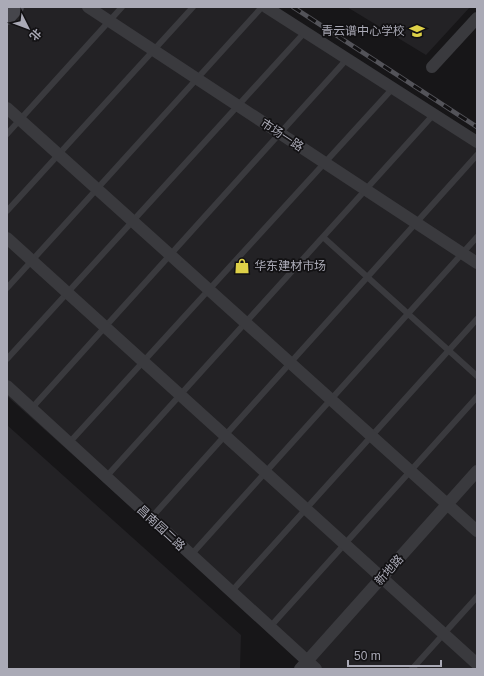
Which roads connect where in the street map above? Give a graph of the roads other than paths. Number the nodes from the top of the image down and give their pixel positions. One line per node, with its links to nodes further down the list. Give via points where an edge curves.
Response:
1 (15, 7): 7 (street)
2 (88, 7): 9 (street, 市场一路)
3 (122, 7): 9 (lane)
4 (193, 7): 11 (lane)
5 (262, 7): 14 (lane)
6 (266, 7): 10 (street)
7 (7, 16)
8 (477, 18): 13 (street)
9 (109, 21): 11 (street, 市场一路); 19 (lane)
10 (305, 32): 12 (street); 16 (lane)
11 (154, 50): 14 (street, 市场一路); 23 (lane)
12 (347, 59): 15 (street); 20 (lane)
13 (432, 67)
14 (197, 79): 16 (street, 市场一路); 26 (lane)
15 (393, 88): 18 (street); 25 (lane)
16 (238, 106): 20 (street, 市场一路); 29 (lane)
17 (7, 108): 19 (street)
18 (434, 114): 22 (street); 27 (lane)
19 (20, 120): 21 (lane); 23 (street)
20 (280, 133): 25 (street, 市场一路); 35 (lane)
21 (7, 134)
22 (477, 142)
23 (59, 154): 26 (street); 28 (lane)
24 (477, 155): 30 (lane)
25 (325, 163): 27 (street, 市场一路); 40 (lane)
26 (97, 189): 29 (street); 36 (lane)
27 (366, 190): 30 (street, 市场一路); 31 (lane)
28 (7, 211)
29 (133, 221): 35 (street); 41 (lane)
30 (416, 223): 34 (street, 市场一路); 38 (lane)
31 (323, 237): 38 (lane); 44 (lane)
32 (477, 237): 34 (lane)
33 (7, 238): 36 (street)
34 (462, 253): 37 (street, 市场一路); 42 (lane)
35 (170, 255): 40 (street); 45 (lane)
36 (32, 261): 39 (lane); 41 (street)
37 (477, 263)
38 (367, 277): 42 (lane); 49 (lane)
39 (7, 288)
40 (209, 290): 44 (street); 48 (lane)
41 (68, 293): 45 (street); 47 (lane)
42 (408, 314): 46 (lane); 54 (lane)
43 (477, 319): 46 (lane)
44 (246, 323): 49 (street); 52 (lane)
45 (105, 327): 48 (street); 55 (lane)
46 (449, 350): 50 (lane); 57 (lane)
47 (7, 359)
48 (144, 362): 52 (street); 58 (lane)
49 (291, 363): 54 (street); 56 (lane)
50 (477, 376)
51 (7, 386): 55 (street, 昌南园二路)
52 (180, 395): 56 (street); 62 (lane)
53 (477, 397): 59 (lane)
54 (331, 399): 57 (street); 61 (lane)
55 (32, 409): 58 (street, 昌南园二路)
56 (225, 436): 61 (street); 65 (lane)
57 (372, 436): 59 (street); 64 (lane)
58 (69, 443): 62 (street, 昌南园二路)
59 (411, 471): 63 (street); 67 (lane)
60 (477, 471): 63 (street, 新地路)
61 (265, 472): 64 (street); 68 (lane)
62 (106, 477): 65 (street, 昌南园二路)
63 (448, 504): 66 (street); 69 (street, 新地路)
64 (306, 509): 67 (street); 70 (lane)
65 (151, 518): 68 (street, 昌南园二路)
66 (477, 531)
67 (344, 544): 69 (street); 72 (lane)
68 (191, 555): 70 (street, 昌南园二路)
69 (382, 578): 73 (street); 75 (street, 新地路)
70 (231, 592): 72 (street, 昌南园二路)
71 (477, 597): 73 (lane)
72 (270, 627): 75 (street, 昌南园二路)
73 (444, 634): 74 (street); 76 (lane)
74 (477, 664)
75 (308, 666)
76 (412, 669)

